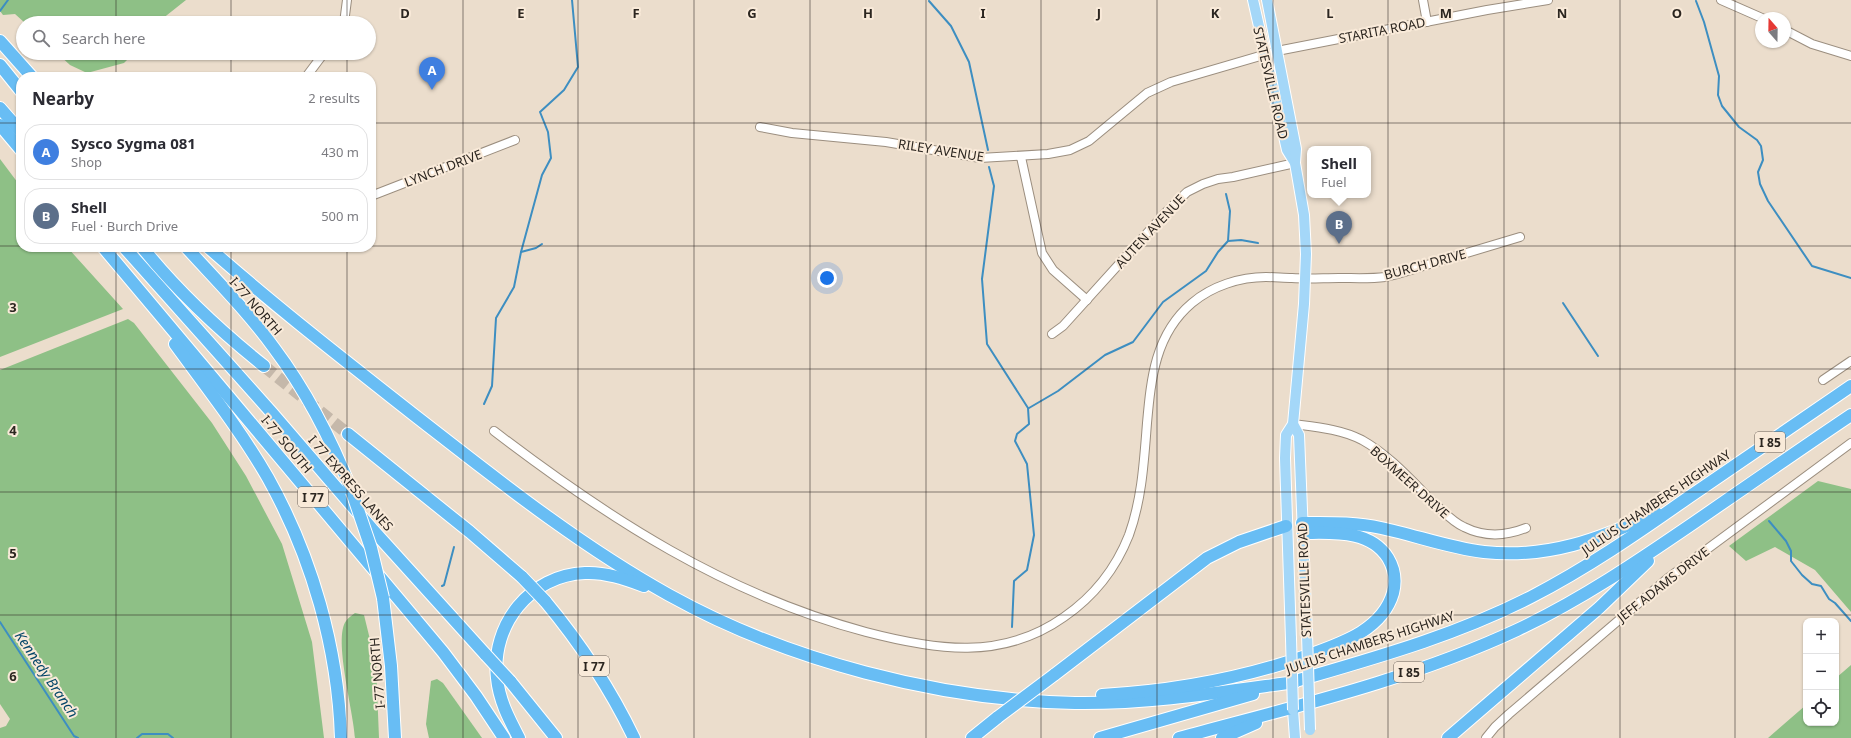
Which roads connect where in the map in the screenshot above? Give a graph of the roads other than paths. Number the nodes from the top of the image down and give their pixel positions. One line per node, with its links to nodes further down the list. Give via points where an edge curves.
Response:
1 (347, 0): 8 (street)
2 (1253, 0): 13 (main road, STATESVILLE ROAD)
3 (1267, 0): 12 (main road, STATESVILLE ROAD)
4 (1423, 0): 9 (street)
5 (1548, 0): 9 (street, STARITA ROAD)
6 (1721, 0): 7 (street)
7 (1755, 15)
8 (345, 16)
9 (1427, 22): 12 (street, STARITA ROAD)
10 (1791, 33): 14 (street, via 1812,44)
11 (0, 41): 15 (highway)
12 (1276, 51): 13 (street, STARITA ROAD); 29 (main road, STATESVILLE ROAD, via 1296,149)
13 (1264, 54): 28 (street, RILEY AVENUE, via 1161,86 1147,93 1080,146 1065,152); 29 (main road, STATESVILLE ROAD, via 1286,150)
14 (1851, 56)
15 (16, 59)
16 (17, 60): 19 (highway)
17 (319, 60): 20 (street)
18 (0, 65): 21 (highway)
19 (28, 72)
20 (310, 72)
21 (16, 85)
22 (0, 108): 24 (highway)
23 (0, 124): 27 (highway)
24 (16, 126)
25 (760, 127): 28 (street, RILEY AVENUE, via 792,133 886,142 980,158)
26 (515, 140): 30 (street, LYNCH DRIVE)
27 (16, 144)
28 (1021, 157): 39 (street, via 1042,253 1053,270)
29 (1295, 163): 38 (main road, STATESVILLE ROAD, via 1304,215); 39 (street, AUTEN AVENUE, via 1218,179 1187,192)
30 (376, 194)
31 (1520, 237): 38 (street, BURCH DRIVE, via 1387,276)
32 (107, 252): 37 (highway, I-77 SOUTH / I 77)
33 (128, 252): 69 (highway, I 77 EXPRESS LANES / I 77, bridge, via 510,681)
34 (146, 252): 42 (highway, via 186,298 216,327)
35 (190, 252): 56 (highway, I-77 NORTH, bridge, via 263,333 300,386 328,437 352,492 371,548)
36 (214, 252): 55 (highway, via 274,304 527,503 579,539)
37 (114, 260): 63 (highway, via 238,431 268,478 286,514 309,570 326,626 336,681); 66 (highway, I-77 SOUTH / I 77, via 431,637)
38 (1305, 278): 46 (main road, STATESVILLE ROAD); 47 (street, BURCH DRIVE, via 1256,277 1216,287 1177,317 1161,344 1154,364 1140,493 1130,531 1117,560 1091,595 1063,618 1034,634 995,646 972,649 948,648 898,640 826,620 754,593 639,533 572,489)
39 (1087, 300): 40 (street, AUTEN AVENUE, via 1064,326)
40 (1052, 334)
41 (1851, 362): 43 (street)
42 (264, 366)
43 (1823, 380)
44 (1851, 386): 50 (highway, JULIUS CHAMBERS HIGHWAY / I 85)
45 (1851, 415): 54 (highway, I 85)
46 (1293, 424): 51 (main road, STATESVILLE ROAD, via 1286,435); 52 (main road, STATESVILLE ROAD, via 1300,436); 53 (street, BOXMEER DRIVE, via 1336,431 1361,439 1396,466 1464,528 1479,533 1497,534 1512,533)
47 (494, 431)
48 (348, 434): 70 (highway, I 77, bridge, via 470,532 522,577 545,601 592,663)
49 (1851, 443): 76 (street, JEFF ADAMS DRIVE, via 1668,578 1509,714)
50 (1688, 498): 52 (highway, via 1604,536 1564,548 1525,553 1469,550 1392,530 1356,524); 57 (highway, JULIUS CHAMBERS HIGHWAY / I 85, via 1594,562 1508,608 1420,644)
51 (1286, 526): 52 (main road); 62 (main road, STATESVILLE ROAD, bridge); 71 (highway, bridge, via 1239,542 1206,558)
52 (1302, 528): 58 (highway, via 1365,538 1377,546 1390,561 1394,583 1389,604 1373,623 1349,639 1278,666 1189,686 1092,695); 61 (main road, STATESVILLE ROAD, bridge)
53 (1526, 528)
54 (1670, 539): 59 (highway, I 85, via 1585,594 1502,637 1410,672); 75 (highway, via 1600,608)
55 (668, 594): 58 (highway, via 747,632 828,662 907,682); 60 (highway, via 624,579 592,573 561,577 532,592 520,602 508,620 497,650 498,689)
56 (384, 603): 64 (highway, via 380,624); 65 (highway, I-77 NORTH)
57 (1295, 682): 58 (highway, via 1123,702 1055,702); 72 (highway, JULIUS CHAMBERS HIGHWAY / I 85)
58 (999, 696)
59 (1296, 706): 73 (highway, I 85); 74 (highway)
60 (510, 720): 67 (highway); 68 (highway)
61 (1310, 734)
62 (1294, 737)
63 (341, 738)
64 (387, 738)
65 (395, 738)
66 (504, 738)
67 (519, 738)
68 (522, 738)
69 (556, 738)
70 (634, 738)
71 (972, 738)
72 (1100, 738)
73 (1179, 738)
74 (1222, 738)
75 (1448, 738)
76 (1486, 738)

